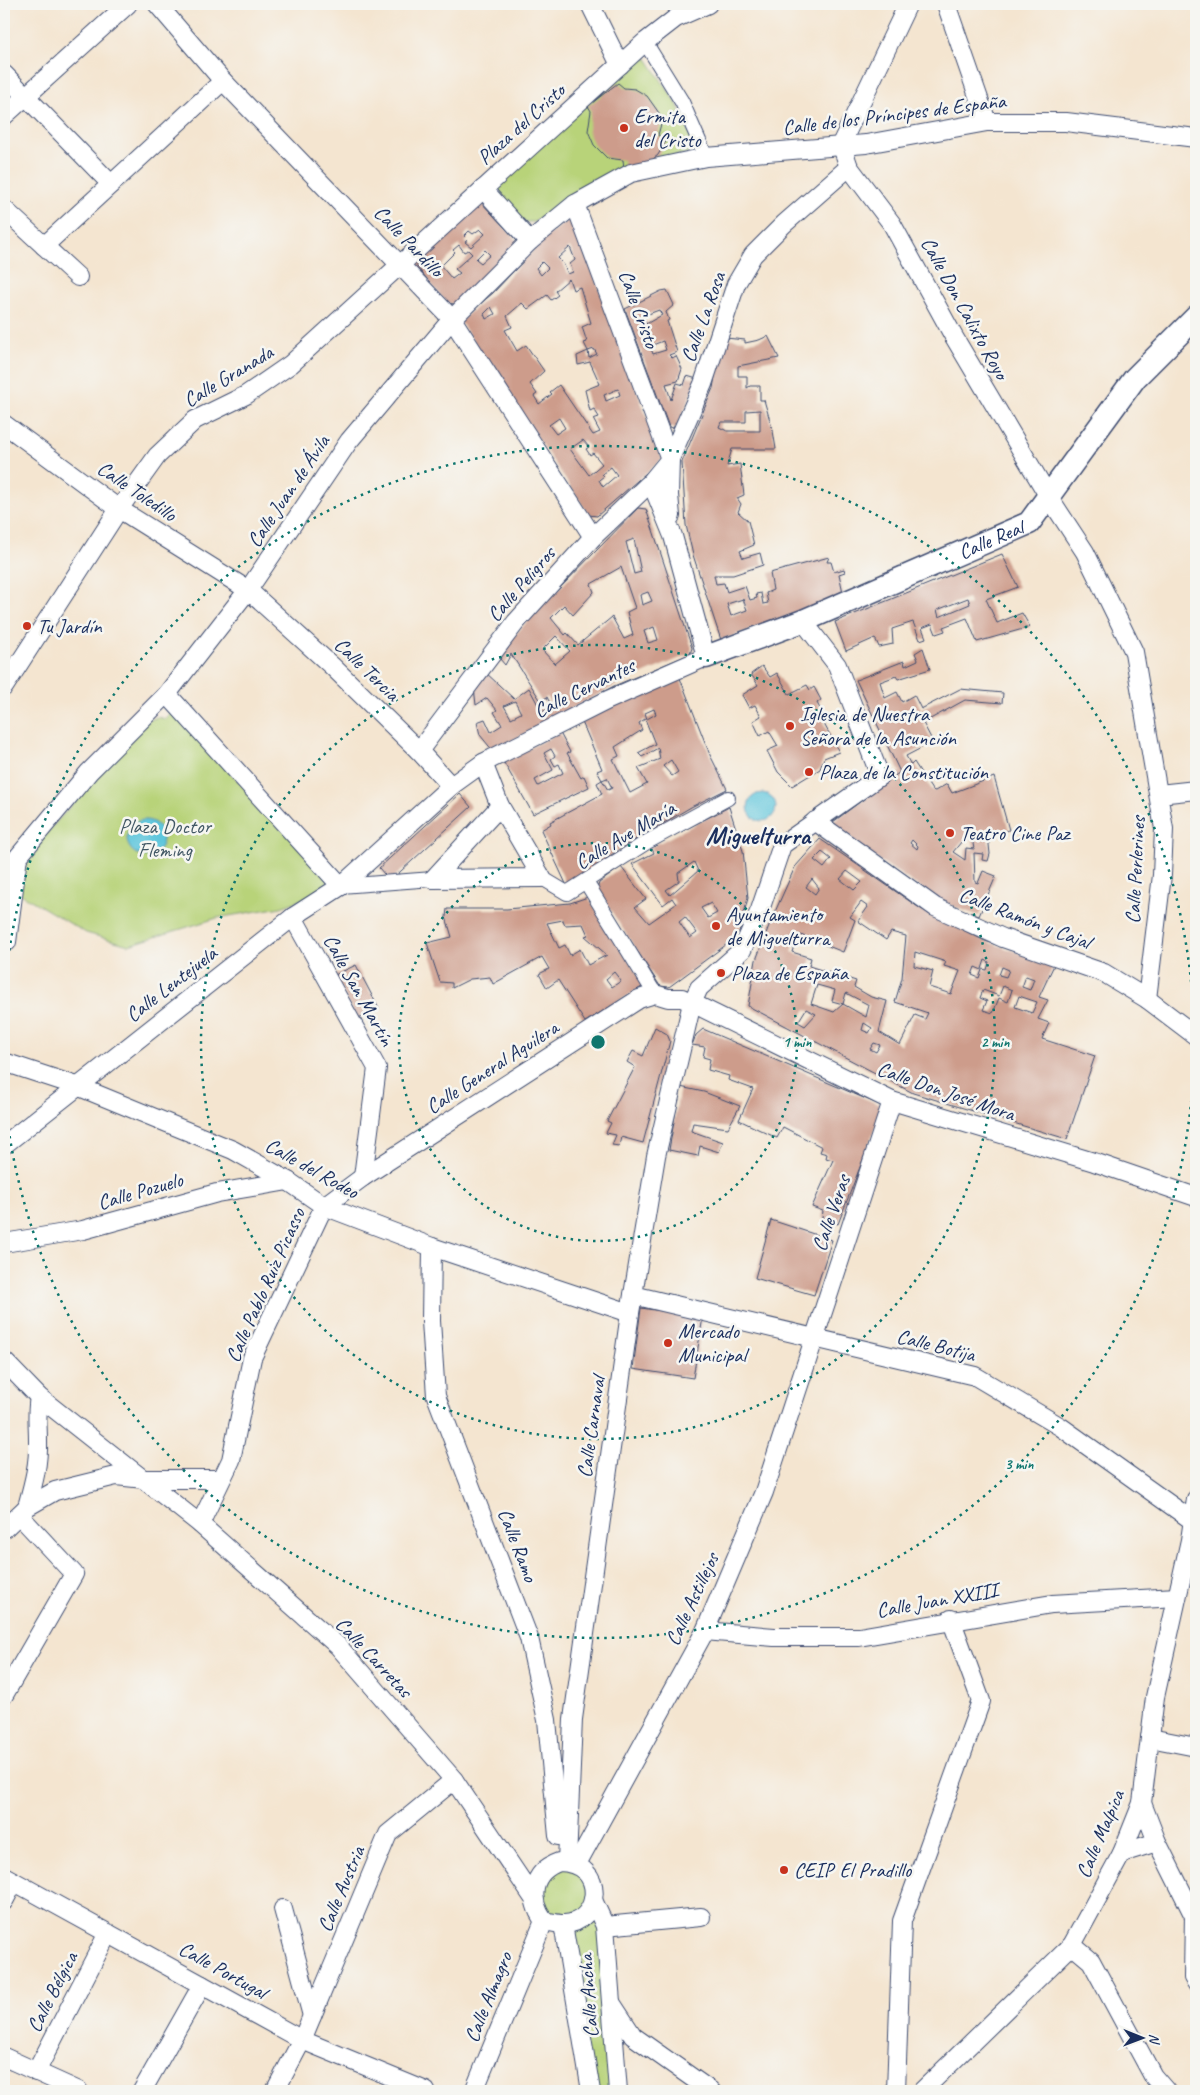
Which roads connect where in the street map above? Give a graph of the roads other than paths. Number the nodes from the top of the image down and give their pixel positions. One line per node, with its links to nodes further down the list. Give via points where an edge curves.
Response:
1 (128, 4): 11 (street)
2 (157, 4): 10 (street, Calle Pardillo)
3 (590, 4): 8 (street)
4 (708, 4): 7 (street, Plaza del Cristo, via 676,18)
5 (908, 4): 15 (street)
6 (946, 4): 13 (street)
7 (645, 42): 8 (street, Plaza del Cristo); 16 (street, via 682,102)
8 (620, 65): 19 (street, Plaza del Cristo)
9 (4, 74): 11 (street)
10 (224, 81): 18 (street); 24 (street, Calle Pardillo)
11 (25, 97): 12 (street); 18 (street)
12 (4, 116)
13 (987, 122): 14 (street, Calle de los Príncipes de España, via 1066,122); 15 (street, Calle de los Príncipes de España, via 866,144)
14 (1196, 138)
15 (841, 144): 16 (street, Calle de los Príncipes de España); 17 (street, Calle Don Calixto Royo)
16 (706, 157): 20 (street, Calle de los Príncipes de España, via 631,173)
17 (849, 167): 29 (street, Calle La Rosa, via 753,255 736,284 702,384); 31 (street, Calle Don Calixto Royo, via 892,224)
18 (110, 184): 23 (street)
19 (483, 188): 22 (street, Plaza del Cristo); 24 (street, Calle Granada)
20 (575, 204): 22 (street); 29 (street, Calle Cristo)
21 (4, 208): 23 (street)
22 (530, 241): 27 (street)
23 (44, 246): 25 (street)
24 (402, 265): 27 (street, Calle Pardillo); 32 (street, Calle Granada, via 291,364 246,395 195,420 157,456)
25 (78, 277)
26 (1196, 317): 31 (street, Calle Real, via 1135,378)
27 (452, 319): 34 (street, Calle Pardillo); 35 (street, Calle Juan de Ávila, via 349,441)
28 (4, 424): 32 (street, Calle Toledillo)
29 (670, 459): 30 (street, Calle Peligros); 33 (street)
30 (652, 482): 33 (street); 34 (street, Calle Peligros)
31 (1049, 497): 36 (street, Calle Real, via 1029,523); 44 (street, Calle Perlerines, via 1085,552 1134,652)
32 (119, 509): 35 (street, Calle Toledillo); 38 (street, Calle Granada)
33 (673, 536): 37 (street)
34 (593, 537): 40 (street, Calle Peligros, via 516,622)
35 (248, 590): 39 (street, Calle Juan de Ávila); 40 (street, Calle Tercia, via 334,667)
36 (804, 621): 37 (street, Calle Real); 47 (street, Calle Carnaval, via 837,665 880,776)
37 (706, 657): 41 (street, Calle Cervantes, via 608,700)
38 (4, 687)
39 (167, 694): 51 (street); 53 (street, via 89,772 18,858)
40 (420, 751): 42 (street, Calle Tercia)
41 (483, 763): 42 (street, Calle Cervantes); 46 (street)
42 (451, 786): 51 (street, Calle Cervantes)
43 (1196, 790): 44 (street)
44 (1159, 794): 55 (street, Calle Perlerines, via 1164,830 1162,875)
45 (728, 798): 50 (street, Calle Ave María, via 647,842)
46 (500, 806): 48 (street); 49 (street)
47 (815, 821): 55 (street, Calle Ramón y Cajal, via 935,907 1003,938 1104,973); 56 (street, Calle Carnaval, via 782,845 760,910 742,950 699,988)
48 (542, 878): 49 (street); 50 (street, Calle Ave María, via 567,893)
49 (433, 879): 51 (street)
50 (586, 882): 54 (street)
51 (341, 886): 52 (street, Calle Lentejuela)
52 (293, 917): 59 (street, Calle Lentejuela); 62 (street, Calle San Martín, via 377,1068)
53 (5, 942)
54 (655, 994): 56 (street); 62 (street, Calle General Aguilera, via 639,999)
55 (1147, 999): 57 (street, Calle Ramón y Cajal)
56 (692, 1003): 60 (street, Calle Don José Mora); 68 (street, Calle Carnaval, via 656,1156)
57 (1196, 1036)
58 (4, 1062): 59 (street, Calle del Rodeo)
59 (77, 1086): 61 (street, Calle Lentejuela); 63 (street, Calle del Rodeo, via 233,1150)
60 (892, 1101): 64 (street, Calle Don José Mora, via 1094,1162); 70 (street, Calle Veras)
61 (4, 1145)
62 (363, 1177): 65 (street, Calle General Aguilera)
63 (288, 1181): 65 (street, Calle del Rodeo); 66 (street, Calle Pozuelo, via 217,1192 83,1230)
64 (1196, 1197)
65 (324, 1206): 67 (street, Calle del Rodeo); 74 (street, Calle Pablo Ruiz Picasso, via 252,1358 230,1460)
66 (4, 1243)
67 (432, 1247): 69 (street, Calle del Rodeo); 86 (street, Calle Ramo, via 431,1321 436,1396 530,1638)
68 (633, 1295): 69 (street, Calle Carnaval); 70 (street, Calle Botija)
69 (630, 1314): 85 (street, Calle Carnaval)
70 (813, 1338): 77 (street, Calle Botija, via 975,1376 1061,1427); 83 (street, Calle Astillejos, via 764,1492)
71 (4, 1362): 72 (street, Calle Carretas)
72 (39, 1397): 73 (street, Calle Carretas); 76 (street, via 36,1474)
73 (144, 1479): 74 (street); 76 (street, via 116,1476 55,1491); 78 (street, Calle Carretas)
74 (221, 1480): 78 (street, Calle Pablo Ruiz Picasso)
75 (1196, 1499): 77 (street, Calle Malpica)
76 (23, 1511): 79 (street); 84 (street, via 74,1574)
77 (1193, 1520): 80 (street, Calle Malpica)
78 (200, 1524): 89 (street, Calle Carretas, via 338,1646)
79 (4, 1529)
80 (1193, 1541): 81 (street, Calle Malpica)
81 (1177, 1597): 82 (street, Calle Juan XXIII, via 1052,1604); 87 (street, Calle Malpica, via 1155,1697)
82 (951, 1619): 83 (street, Calle Juan XXIII, via 859,1637 774,1637); 121 (street, via 981,1701 902,1921)
83 (705, 1631): 93 (street, Calle Astillejos)
84 (4, 1695)
85 (573, 1719): 86 (street); 93 (street, Calle Carnaval)
86 (547, 1720): 93 (street, Calle Ramo, via 557,1807)
87 (1150, 1738): 88 (street); 90 (street, Calle Malpica)
88 (1196, 1747)
89 (454, 1780): 95 (street, Calle Carretas); 109 (street, Calle Austria, via 388,1834)
90 (1142, 1803): 91 (street); 92 (street, Calle Malpica)
91 (1157, 1842): 92 (street); 99 (street)
92 (1122, 1853): 105 (street, Calle Malpica)
93 (568, 1863): 95 (street, via 540,1873 534,1885); 96 (street, via 589,1874)
94 (9, 1879): 97 (street); 104 (street, Calle Portugal)
95 (534, 1899): 101 (street)
96 (593, 1900): 102 (street, via 577,1921); 103 (street, Calle Ancha)
97 (4, 1901)
98 (283, 1909): 109 (street)
99 (1194, 1912): 107 (street, via 1191,1978)
100 (701, 1917): 103 (street)
101 (544, 1920): 102 (street); 117 (street, Calle Almagro)
102 (563, 1924): 118 (street, Calle Ancha)
103 (605, 1926): 108 (street, Calle Ancha)
104 (108, 1933): 106 (street, Calle Portugal); 112 (street, Calle Bélgica)
105 (1072, 1945): 122 (street, Calle Malpica); 123 (street, via 1091,1961 1153,2076)
106 (202, 1984): 110 (street, Calle Portugal); 114 (street)
107 (1196, 1986)
108 (611, 2002): 119 (street, Calle Ancha); 120 (street, via 633,2036)
109 (312, 2016): 110 (street, Calle Austria)
110 (302, 2040): 115 (street, Calle Austria); 116 (street, Calle Portugal)
111 (4, 2057): 112 (street)
112 (36, 2072): 113 (street)
113 (79, 2091)
114 (142, 2091)
115 (275, 2091)
116 (426, 2091)
117 (474, 2091)
118 (590, 2091)
119 (618, 2091)
120 (712, 2091)
121 (896, 2091)
122 (922, 2091)
123 (1166, 2091)

